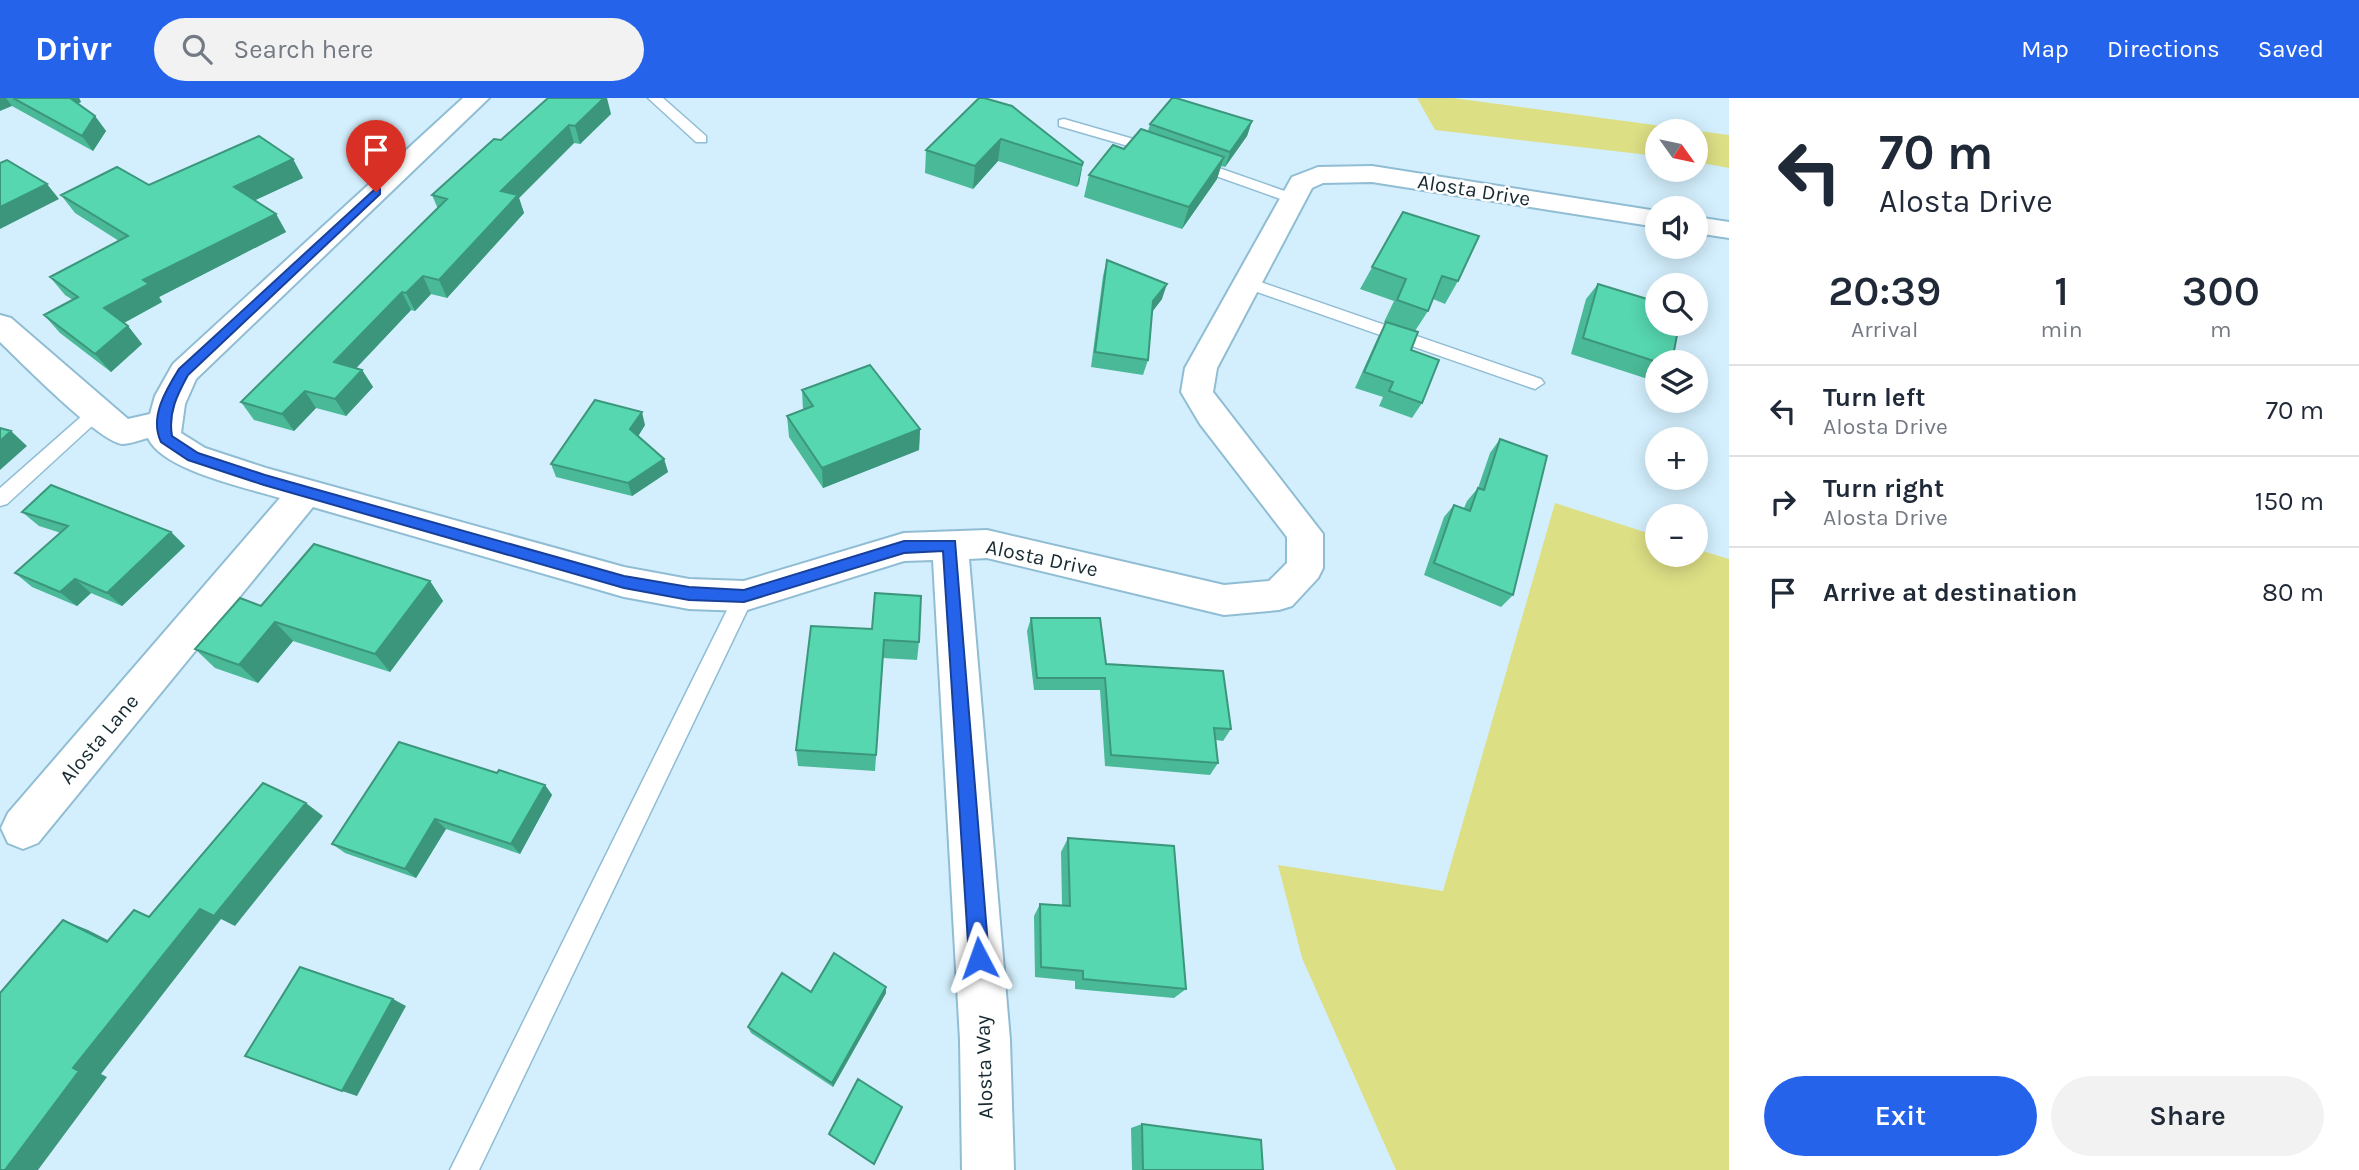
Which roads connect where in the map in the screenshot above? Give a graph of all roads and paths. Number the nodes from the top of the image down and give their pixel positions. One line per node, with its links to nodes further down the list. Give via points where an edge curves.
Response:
1 (477, 98): 13 (street, via 184,372 168,398)
2 (655, 98): 4 (lane)
3 (1064, 123): 5 (lane)
4 (701, 139)
5 (1291, 198): 6 (street, Alosta Drive, via 1301,183 1318,175 1372,174); 9 (street, Alosta Drive)
6 (1645, 217)
7 (1708, 227): 8 (street)
8 (1729, 230)
9 (1245, 282): 11 (lane); 16 (street, Alosta Drive, via 1201,368 1197,391 1219,426 1305,534 1305,568 1279,595 1224,600 987,544)
10 (0, 325): 12 (street)
11 (1535, 383)
12 (97, 412): 13 (street, via 123,432); 15 (lane)
13 (164, 422): 14 (street, Alosta Drive, via 165,439 193,457)
14 (304, 492): 17 (street, Alosta Drive, via 624,582 689,594); 18 (street, Alosta Lane)
15 (0, 499)
16 (950, 545): 17 (street, Alosta Drive, via 904,547); 20 (street, Alosta Way, via 985,1040)
17 (744, 596): 19 (lane)
18 (23, 828)
19 (464, 1170)
20 (988, 1170)

